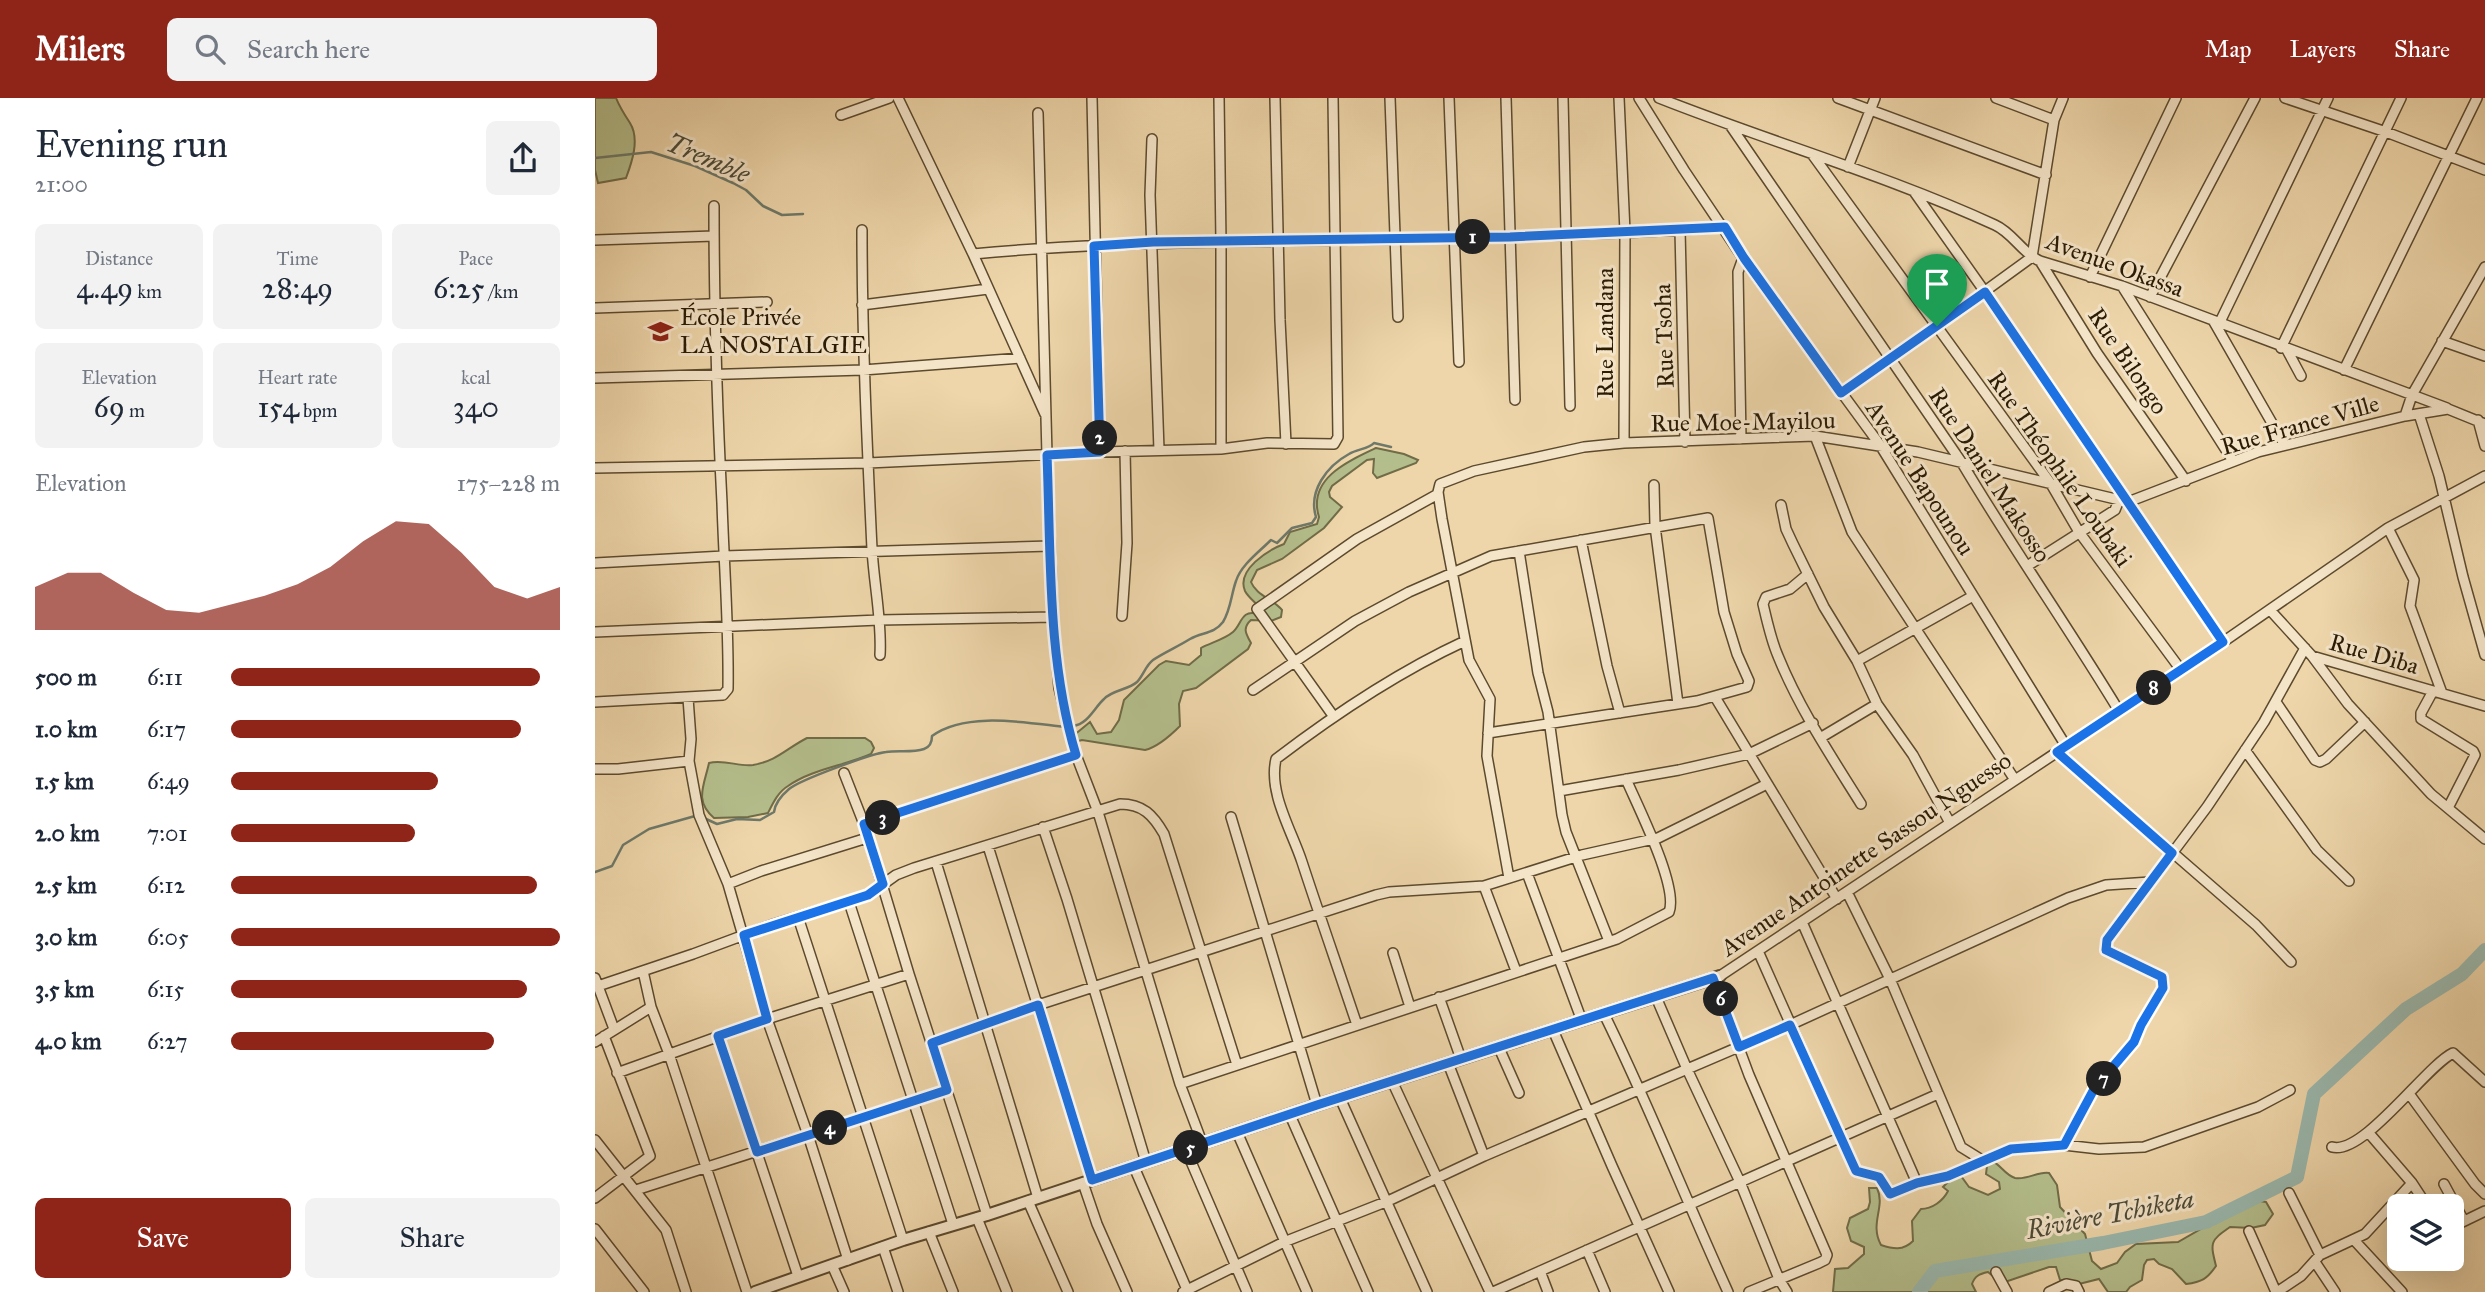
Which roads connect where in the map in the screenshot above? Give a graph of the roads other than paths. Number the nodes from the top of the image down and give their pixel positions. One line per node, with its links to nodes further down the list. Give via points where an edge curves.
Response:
1 (889, 98): 28 (street)
2 (898, 98): 56 (street)
3 (1092, 98): 54 (street)
4 (1219, 98): 53 (street)
5 (1275, 98): 51 (street)
6 (1333, 98): 50 (street)
7 (1390, 98): 48 (street)
8 (1449, 98): 47 (street)
9 (1506, 98): 46 (street)
10 (1563, 98): 44 (street)
11 (1619, 98): 43 (street, Rue Landana)
12 (1639, 98): 40 (street, Avenue Bapounou)
13 (1659, 98): 24 (street, Avenue Okassa)
14 (1838, 98): 25 (street)
15 (1875, 98): 25 (street)
16 (1996, 98): 29 (street)
17 (2063, 98): 29 (street)
18 (2176, 98): 60 (street)
19 (2255, 98): 66 (street)
20 (2285, 98): 26 (street)
21 (2328, 98): 26 (street)
22 (2402, 98): 31 (street)
23 (2477, 98): 34 (street)
24 (1680, 102): 30 (street, Avenue Okassa)
25 (1870, 110): 35 (street); 37 (street)
26 (2322, 112): 31 (street); 72 (street)
27 (1038, 113): 55 (street)
28 (842, 115)
29 (2054, 120): 37 (street)
30 (1730, 125): 33 (street, Avenue Okassa); 78 (street, Rue Daniel Makosso)
31 (2386, 132): 34 (street); 75 (street)
32 (1152, 139): 52 (street)
33 (1811, 152): 35 (street, Avenue Okassa); 73 (street, Rue Théophile Loubaki)
34 (2448, 156): 36 (street); 81 (street)
35 (1848, 167): 38 (street, Avenue Okassa)
36 (2485, 170)
37 (2046, 175): 58 (street)
38 (1914, 192): 58 (street, Avenue Okassa, via 1997,226); 65 (street)
39 (714, 206): 45 (street)
40 (1725, 227): 42 (street); 57 (street, Avenue Bapounou)
41 (862, 230): 69 (street)
42 (1680, 230): 43 (street); 96 (street, Rue Tsoha)
43 (1625, 232): 44 (street); 97 (street, Rue Landana)
44 (1567, 234): 46 (street); 88 (street)
45 (714, 236): 49 (street); 68 (street)
46 (1510, 237): 47 (street); 87 (street)
47 (1453, 238): 48 (street); 79 (street)
48 (1397, 239): 50 (street); 71 (street)
49 (595, 240)
50 (1336, 240): 51 (street); 98 (street, via 1338,437 1334,444)
51 (1278, 241): 53 (street); 98 (street)
52 (1153, 242): 53 (street); 54 (street); 103 (street)
53 (1221, 242): 102 (street)
54 (1094, 246): 55 (street); 105 (street)
55 (1043, 247): 56 (street); 92 (street)
56 (973, 254): 64 (street)
57 (1744, 258): 85 (street, Avenue Bapounou); 95 (street, via 1738,272)
58 (2036, 259): 60 (street, Avenue Okassa); 65 (street); 113 (street, Rue Bilongo)
59 (2485, 267): 61 (street)
60 (2090, 277): 62 (street, Avenue Okassa)
61 (2475, 284): 63 (street); 74 (street)
62 (2122, 286): 66 (street, Avenue Okassa); 107 (street)
63 (2485, 288)
64 (988, 289): 69 (street); 77 (street)
65 (1985, 292): 73 (street); 118 (street)
66 (2150, 297): 72 (street, Avenue Okassa)
67 (767, 302): 68 (street)
68 (713, 305): 70 (street); 82 (street)
69 (862, 305): 80 (street)
70 (595, 309)
71 (1398, 317)
72 (2217, 323): 75 (street, Avenue Okassa); 99 (street)
73 (1937, 326): 78 (street); 114 (street, Rue Théophile Loubaki)
74 (2442, 341): 76 (street); 86 (street)
75 (2284, 349): 81 (street, Avenue Okassa); 83 (street)
76 (2485, 356)
77 (1020, 358): 80 (street); 92 (street)
78 (1890, 358): 85 (street); 109 (street, Rue Daniel Makosso)
79 (1458, 362)
80 (863, 370): 82 (street); 108 (street)
81 (2344, 370): 86 (street, Avenue Okassa)
82 (716, 374): 84 (street); 110 (street)
83 (2301, 376)
84 (595, 378)
85 (1841, 393): 100 (street, Avenue Bapounou)
86 (2412, 395): 89 (street, Avenue Okassa); 91 (street)
87 (1514, 400)
88 (1570, 406)
89 (2448, 409): 90 (street, Rue France Ville); 93 (street, Rue France Ville)
90 (2419, 414): 91 (street, Rue France Ville); 117 (street)
91 (2405, 416): 99 (street, Rue France Ville)
92 (1047, 419): 106 (street)
93 (2482, 422): 101 (street)
94 (1815, 436): 95 (street, Rue Moe-Mayilou); 100 (street, Rue Moe-Mayilou); 138 (street, via 1852,532)
95 (1741, 439): 96 (street, Rue Moe-Mayilou)
96 (1685, 442): 97 (street, Rue Moe-Mayilou)
97 (1624, 443): 116 (street, Rue Moe-Mayilou, via 1475,471 1440,484)
98 (1286, 444): 102 (street)
99 (2284, 444): 107 (street, Rue France Ville)
100 (1880, 445): 109 (street, Rue Moe-Mayilou); 132 (street, Avenue Bapounou)
101 (2485, 446)
102 (1221, 449): 103 (street)
103 (1159, 450): 104 (street)
104 (1125, 451): 105 (street); 134 (street, via 1127,543)
105 (1100, 452): 106 (street)
106 (1047, 455): 108 (street); 124 (street)
107 (2233, 461): 113 (street, Rue France Ville)
108 (868, 463): 110 (street); 126 (street)
109 (1962, 463): 114 (street, Rue Moe-Mayilou); 129 (street, Rue Daniel Makosso)
110 (720, 464): 111 (street); 127 (street)
111 (595, 468)
112 (2485, 475): 117 (street, Avenue Antoinette Sassou Nguesso)
113 (2186, 481): 118 (street, Rue France Ville)
114 (2051, 484): 118 (street, Rue Moe-Mayilou); 122 (street, Rue Théophile Loubaki)
115 (1654, 485): 120 (street)
116 (1438, 494): 130 (street); 146 (street, via 1357,539 1257,609)
117 (2444, 499): 121 (street, Avenue Antoinette Sassou Nguesso); 143 (street)
118 (2123, 501): 122 (street); 141 (street)
119 (1781, 505): 131 (street, via 1786,529)
120 (1655, 526): 123 (street); 151 (street, via 1708,518 1724,612 1749,683); 155 (street)
121 (2388, 528): 133 (street, Avenue Antoinette Sassou Nguesso); 150 (street, via 2414,580 2410,606)
122 (2079, 533): 129 (street); 148 (street, Rue Théophile Loubaki)
123 (1581, 540): 125 (street); 159 (street)
124 (1050, 546): 126 (street); 135 (street)
125 (1520, 551): 130 (street, via 1491,556); 163 (street)
126 (872, 552): 127 (street); 136 (street)
127 (724, 556): 128 (street); 137 (street)
128 (595, 563)
129 (2027, 566): 158 (street, Rue Daniel Makosso)
130 (1453, 571): 140 (street); 146 (street, via 1355,621)
131 (1808, 574): 147 (street); 162 (street, via 1785,591 1766,597 1763,604 1776,654)
132 (1973, 596): 138 (street); 166 (street, Avenue Bapounou)
133 (2270, 610): 141 (street, Avenue Antoinette Sassou Nguesso); 142 (street, Rue Diba)
134 (1122, 616)
135 (1053, 617): 136 (street); 170 (street, via 1059,688)
136 (879, 620): 137 (street); 144 (street)
137 (729, 628): 139 (street); 152 (street, via 727,692)
138 (1917, 629): 147 (street); 175 (street)
139 (595, 632)
140 (1465, 641): 160 (street, via 1422,661); 164 (street, via 1471,668 1490,699)
141 (2223, 642): 148 (street, Avenue Antoinette Sassou Nguesso)
142 (2305, 648): 145 (street, Rue Diba); 154 (street)
143 (2485, 654)
144 (880, 655)
145 (2312, 656): 150 (street, Rue Diba); 161 (street)
146 (1295, 661): 149 (street); 160 (street)
147 (1857, 661): 156 (street)
148 (2181, 670): 158 (street, Avenue Antoinette Sassou Nguesso)
149 (1253, 690)
150 (2437, 692): 157 (street, Rue Diba); 179 (street, via 2421,719 2476,755)
151 (1716, 697): 155 (street); 169 (street)
152 (688, 698): 153 (street); 171 (street)
153 (595, 702)
154 (2276, 702): 161 (street, via 2320,762); 167 (street)
155 (1678, 704): 159 (street)
156 (1877, 704): 165 (street); 182 (street, via 1913,755)
157 (2485, 706)
158 (2119, 711): 166 (street, Avenue Antoinette Sassou Nguesso)
159 (1620, 713): 163 (street)
160 (1334, 717): 202 (street, via 1276,759 1274,768 1280,806)
161 (2365, 722): 179 (street)
162 (1813, 723): 165 (street); 169 (street)
163 (1549, 724): 164 (street); 177 (street)
164 (1488, 733): 193 (street, via 1492,793)
165 (1820, 738): 178 (street)
166 (2066, 746): 168 (street, Avenue Antoinette Sassou Nguesso)
167 (2245, 750): 189 (street); 194 (street, via 2317,850)
168 (2057, 752): 175 (street, Avenue Antoinette Sassou Nguesso); 189 (street)
169 (1749, 754): 174 (street); 176 (street)
170 (1076, 755): 180 (street); 183 (street)
171 (689, 761): 172 (street); 196 (street, via 699,815)
172 (595, 769)
173 (843, 774): 183 (street)
174 (1626, 779): 177 (street); 187 (street)
175 (2015, 780): 182 (street, Avenue Antoinette Sassou Nguesso)
176 (1767, 785): 187 (street); 200 (street)
177 (1559, 791): 190 (street)
178 (1861, 804)
179 (2448, 808): 185 (street)
180 (1098, 812): 184 (street); 209 (street, via 1134,804 1155,820 1164,834); 213 (street)
181 (1231, 817): 205 (street)
182 (1950, 823): 199 (street, Avenue Antoinette Sassou Nguesso)
183 (864, 824): 186 (street)
184 (1042, 827): 188 (street); 221 (street)
185 (2484, 836)
186 (867, 838): 196 (street); 197 (street)
187 (1653, 839): 190 (street); 207 (street, via 1671,908)
188 (988, 846): 191 (street); 226 (street)
189 (2172, 853): 195 (street); 212 (street, via 2256,925)
190 (1575, 857): 192 (street); 207 (street)
191 (936, 862): 197 (street); 232 (street)
192 (1527, 873): 193 (street); 211 (street)
193 (1509, 878): 198 (street)
194 (2349, 881)
195 (2150, 882): 218 (street, via 2086,890); 271 (street, via 2107,940 2106,950 2162,977 2163,988 2134,1042 2094,1089)
196 (728, 884): 206 (street)
197 (883, 884): 201 (street); 216 (street)
198 (1485, 886): 202 (street, via 1389,892); 215 (street)
199 (1847, 892): 200 (street, Avenue Antoinette Sassou Nguesso); 218 (street)
200 (1837, 899): 204 (street, Avenue Antoinette Sassou Nguesso)
201 (849, 902): 203 (street); 220 (street)
202 (1319, 914): 205 (street); 234 (street)
203 (798, 917): 206 (street); 224 (street)
204 (1802, 922): 208 (street, Avenue Antoinette Sassou Nguesso); 225 (street)
205 (1266, 932): 209 (street); 240 (street)
206 (744, 935): 214 (street); 230 (street)
207 (1609, 941): 211 (street)
208 (1758, 951): 217 (street, Avenue Antoinette Sassou Nguesso); 233 (street)
209 (1202, 952): 213 (street); 246 (street)
210 (1393, 953): 228 (street)
211 (1559, 958): 215 (street); 231 (street)
212 (2291, 962)
213 (1146, 970): 221 (street); 251 (street)
214 (643, 971): 219 (street); 227 (street)
215 (1516, 971): 222 (street)
216 (909, 974): 220 (street); 239 (street)
217 (1717, 977): 223 (street, Avenue Antoinette Sassou Nguesso); 241 (street)
218 (1890, 979): 225 (street); 256 (street)
219 (596, 982): 235 (street)
220 (876, 984): 224 (street); 259 (street)
221 (1092, 987): 226 (street); 278 (street)
222 (1439, 997): 228 (street); 244 (street)
223 (1656, 997): 229 (street, Avenue Antoinette Sassou Nguesso); 247 (street)
224 (824, 1001): 230 (street); 264 (street)
225 (1838, 1003): 233 (street); 263 (street)
226 (1038, 1005): 232 (street); 283 (street)
227 (651, 1007): 235 (street); 243 (street)
228 (1410, 1007): 234 (street)
229 (1604, 1014): 231 (street, Avenue Antoinette Sassou Nguesso); 253 (street)
230 (767, 1019): 237 (street); 267 (street)
231 (1582, 1021): 236 (street, Avenue Antoinette Sassou Nguesso)
232 (986, 1024): 239 (street); 294 (street)
233 (1790, 1025): 241 (street); 268 (street)
234 (1357, 1026): 240 (street)
235 (614, 1029): 238 (street)
236 (1553, 1030): 242 (street, Avenue Antoinette Sassou Nguesso); 261 (street)
237 (718, 1036): 243 (street); 274 (street)
238 (599, 1039): 248 (street)
239 (932, 1043): 252 (street)
240 (1299, 1044): 246 (street); 260 (street)
241 (1739, 1047): 247 (street); 276 (street)
242 (1499, 1048): 244 (street, Avenue Antoinette Sassou Nguesso); 255 (street)
243 (669, 1054): 248 (street); 279 (street)
244 (1461, 1059): 245 (street, Avenue Antoinette Sassou Nguesso)
245 (1448, 1063): 249 (street, Avenue Antoinette Sassou Nguesso); 275 (street)
246 (1237, 1065): 251 (street)
247 (1687, 1069): 253 (street); 284 (street)
248 (617, 1073): 281 (street, via 650,1156)
249 (1392, 1082): 258 (street, Avenue Antoinette Sassou Nguesso); 282 (street)
250 (2485, 1083): 257 (street, via 2453,1053)
251 (1180, 1084): 270 (street)
252 (947, 1090): 259 (street); 298 (street)
253 (1640, 1090): 261 (street); 296 (street)
254 (2290, 1090): 271 (street, via 2258,1107 2144,1147)
255 (1519, 1093)
256 (1938, 1094): 263 (street); 277 (street, via 1961,1147)
257 (2410, 1095): 266 (street); 292 (street)
258 (1340, 1098): 260 (street, Avenue Antoinette Sassou Nguesso); 295 (street)
259 (914, 1100): 264 (street); 301 (street)
260 (1317, 1105): 262 (street, Avenue Antoinette Sassou Nguesso)
261 (1588, 1112): 275 (street); 302 (street)
262 (1290, 1115): 265 (street, Avenue Antoinette Sassou Nguesso); 300 (street)
263 (1887, 1117): 268 (street); 285 (street)
264 (862, 1118): 267 (street); 306 (street)
265 (1237, 1132): 270 (street, Avenue Antoinette Sassou Nguesso); 308 (street)
266 (2368, 1132): 272 (street, via 2343,1147); 286 (street)
267 (808, 1135): 274 (street); 312 (street)
268 (1842, 1137): 276 (street); 285 (street, via 1856,1171 1879,1177 1890,1194)
269 (595, 1140): 281 (street)
270 (1203, 1145): 273 (street, Avenue Antoinette Sassou Nguesso)
271 (2064, 1145): 277 (street, via 2011,1149)
272 (2332, 1147)
273 (1186, 1150): 278 (street, Avenue Antoinette Sassou Nguesso); 314 (street)
274 (757, 1152): 279 (street); 317 (street)
275 (1484, 1156): 282 (street)
276 (1787, 1160): 284 (street); 318 (street, via 1827,1255 1819,1263)
277 (1982, 1160): 285 (street, via 1936,1180)
278 (1146, 1162): 280 (street, Avenue Antoinette Sassou Nguesso)
279 (707, 1167): 288 (street); 323 (street)
280 (1134, 1167): 283 (street, Avenue Antoinette Sassou Nguesso); 320 (street)
281 (624, 1176): 288 (street); 293 (street)
282 (1438, 1178): 295 (street); 335 (street)
283 (1088, 1182): 294 (street, Avenue Antoinette Sassou Nguesso); 330 (street, via 1097,1224)
284 (1740, 1182): 296 (street); 318 (street)
285 (1917, 1183)
286 (2412, 1183): 290 (street); 307 (street)
287 (2444, 1184): 291 (street)
288 (636, 1190): 322 (street, via 666,1230)
289 (2289, 1193): 311 (street)
290 (2419, 1194)
291 (2449, 1194)
292 (2485, 1194)
293 (595, 1198)
294 (1033, 1199): 298 (street, Avenue Antoinette Sassou Nguesso); 329 (street)
295 (1388, 1201): 300 (street); 334 (street)
296 (1688, 1206): 302 (street); 339 (street)
297 (2485, 1211): 299 (street)
298 (982, 1216): 301 (street, Avenue Antoinette Sassou Nguesso); 328 (street)
299 (2464, 1221)
300 (1336, 1222): 308 (street); 333 (street)
301 (953, 1224): 305 (street, Avenue Antoinette Sassou Nguesso)
302 (1640, 1228): 310 (street); 338 (street)
303 (595, 1229): 321 (street)
304 (2249, 1231): 345 (street)
305 (929, 1232): 306 (street, Avenue Antoinette Sassou Nguesso); 327 (street)
306 (903, 1240): 309 (street, Avenue Antoinette Sassou Nguesso)
307 (2354, 1240): 311 (street); 347 (street)
308 (1285, 1242): 314 (street); 332 (street)
309 (883, 1247): 312 (street, Avenue Antoinette Sassou Nguesso); 326 (street)
310 (1587, 1251): 315 (street); 337 (street)
311 (2317, 1258): 345 (street, via 2301,1276); 346 (street)
312 (848, 1260): 313 (street, Avenue Antoinette Sassou Nguesso)
313 (832, 1265): 317 (street, Avenue Antoinette Sassou Nguesso); 325 (street)
314 (1234, 1265): 320 (street); 331 (street)
315 (1540, 1271): 335 (street); 336 (street)
316 (1996, 1272): 342 (street)
317 (798, 1276): 319 (street, Avenue Antoinette Sassou Nguesso)
318 (1779, 1279): 340 (street); 341 (street)
319 (776, 1289): 324 (street, Avenue Antoinette Sassou Nguesso)
320 (1186, 1291)
321 (644, 1292)
322 (686, 1292)
323 (747, 1292)
324 (755, 1292)
325 (844, 1292)
326 (898, 1292)
327 (953, 1292)
328 (1007, 1292)
329 (1068, 1292)
330 (1127, 1292)
331 (1247, 1292)
332 (1307, 1292)
333 (1368, 1292)
334 (1427, 1292)
335 (1491, 1292)
336 (1548, 1292)
337 (1605, 1292)
338 (1669, 1292)
339 (1728, 1292)
340 (1749, 1292)
341 (1787, 1292)
342 (2007, 1292)
343 (2049, 1292): 344 (street, via 2066,1284)
344 (2079, 1292)
345 (2276, 1292)
346 (2335, 1292)
347 (2402, 1292)

